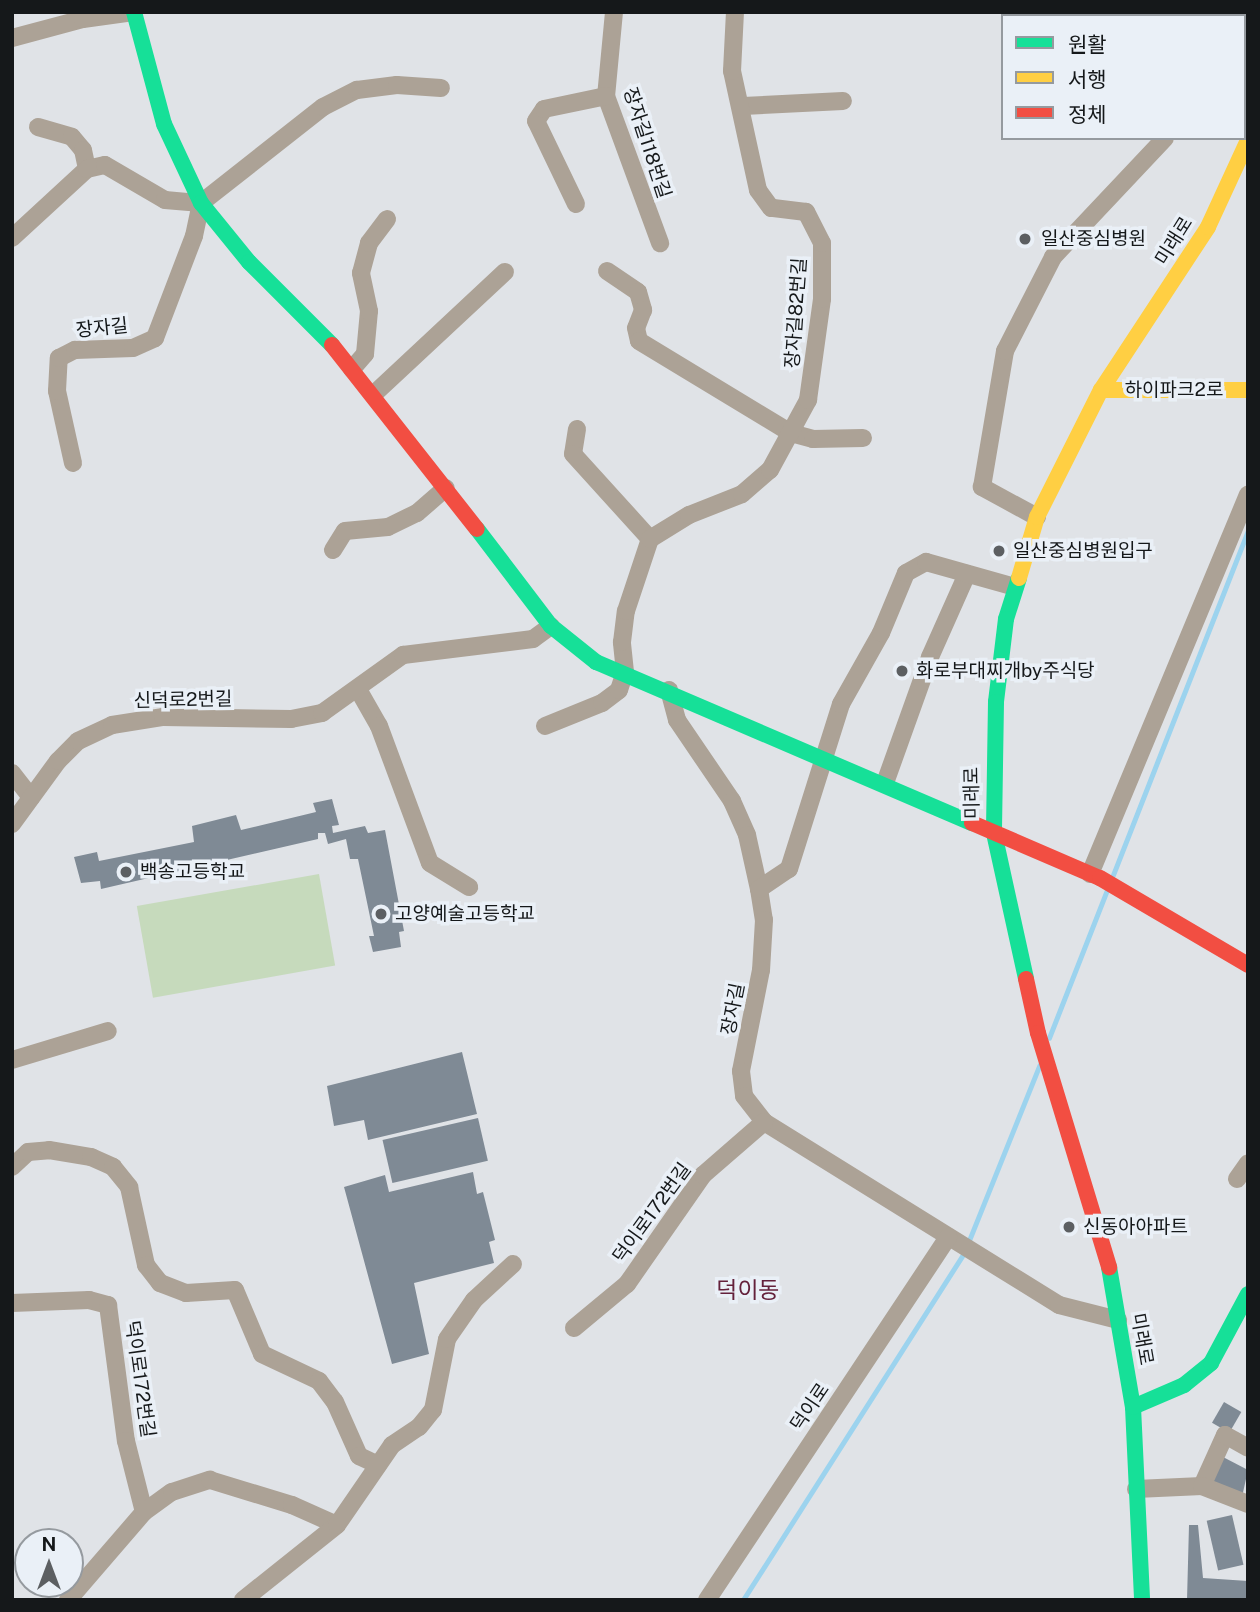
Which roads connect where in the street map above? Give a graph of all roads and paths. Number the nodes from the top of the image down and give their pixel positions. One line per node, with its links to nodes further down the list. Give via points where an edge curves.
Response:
1 (134, 12): 4 (street, via 83,19); 13 (street, via 164,124)
2 (614, 12): 6 (street, 장자길118번길)
3 (735, 12): 8 (street, 장자길82번길, via 732,71)
4 (12, 38)
5 (441, 88): 13 (street, via 397,85 357,90 323,107)
6 (606, 96): 14 (street, via 544,109 536,121); 17 (street, 장자길118번길)
7 (843, 101): 8 (street)
8 (743, 106): 25 (street, 장자길82번길, via 758,190 771,208 806,212 822,243 815,367 808,400)
9 (38, 127): 12 (street, via 72,137 83,150)
10 (1163, 140): 30 (street, via 1053,257 1005,351 982,486)
11 (1248, 140): 21 (street, 미래로, via 1208,227)
12 (87, 169): 13 (street, via 105,165 165,200); 16 (street)
13 (201, 203): 20 (street, via 249,262); 27 (street, 장자길, via 194,236 155,338 133,348 75,350 59,358 57,391)
14 (576, 204)
15 (387, 219): 20 (street, via 369,243 361,273 369,311 365,354)
16 (12, 238)
17 (660, 243)
18 (607, 271): 25 (street, via 638,292 643,310 636,328 639,341)
19 (505, 272): 23 (street)
20 (352, 369): 23 (street)
21 (1101, 390): 22 (street, 하이파크2로); 30 (street, 미래로)
22 (1248, 390)
23 (374, 394): 28 (street)
24 (577, 429): 31 (street, via 573,454)
25 (791, 433): 26 (street, via 813,439); 31 (street, 장자길82번길, via 770,470 742,494 689,515)
26 (863, 438)
27 (73, 463)
28 (446, 488): 32 (street, via 417,513 388,527 345,531); 35 (street)
29 (1248, 495): 46 (street)
30 (1037, 517): 34 (street, 미래로)
31 (650, 539): 36 (street, via 626,611)
32 (332, 550)
33 (967, 574): 34 (street); 40 (street, via 926,562 906,573); 42 (street, via 930,657)
34 (1015, 587): 45 (street, 미래로, via 1006,619 996,702)
35 (551, 626): 36 (street, via 596,662); 38 (street, 신덕로2번길, via 533,639 403,655 379,669)
36 (625, 672): 37 (street); 39 (street, via 619,690 601,703)
37 (669, 690): 40 (street); 48 (street, 장자길, via 677,719 732,801 747,835)
38 (359, 691): 43 (street, 신덕로2번길, via 322,713 291,719 163,717 112,725 78,741); 47 (street, via 379,726 430,863)
39 (545, 726)
40 (821, 755): 42 (street); 48 (street, via 789,869)
41 (12, 773): 43 (street)
42 (885, 783): 45 (street)
43 (31, 797): 44 (street, 신덕로2번길)
44 (12, 824)
45 (994, 833): 46 (street); 60 (street, 미래로, via 1038,1033 1107,1253)
46 (1095, 876): 49 (street)
47 (470, 887)
48 (760, 888): 52 (street, 장자길, via 764,920 761,970 741,1071 744,1096)
49 (1248, 965)
50 (108, 1031): 51 (street)
51 (12, 1060)
52 (764, 1122): 56 (street, 장자길); 61 (street, 덕이로172번길, via 704,1175 627,1284)
53 (1248, 1163): 55 (street)
54 (12, 1167): 64 (street, via 28,1153 49,1150 80,1154 113,1167 129,1187 146,1265 160,1283 186,1293 236,1290 262,1354 319,1381 335,1402 359,1456)
55 (1237, 1179)
56 (953, 1239): 60 (street, 장자길, via 1059,1305); 72 (street, 덕이로)
57 (513, 1264): 64 (street, via 474,1300 447,1339 433,1410 419,1427 392,1445)
58 (1248, 1294): 62 (street, via 1211,1363 1184,1385)
59 (12, 1303): 68 (street, 덕이로172번길, via 89,1300 108,1305 126,1441)
60 (1118, 1320): 62 (street, 미래로)
61 (574, 1328)
62 (1132, 1407): 66 (street, 미래로)
63 (1248, 1448): 65 (street, via 1225,1435)
64 (378, 1465): 69 (street)
65 (1202, 1486): 66 (street); 67 (street)
66 (1136, 1489): 73 (street, 미래로)
67 (1248, 1504)
68 (144, 1512): 69 (street, via 172,1492 211,1480 292,1505); 70 (street)
69 (337, 1525): 71 (street)
70 (68, 1600)
71 (243, 1600)
72 (707, 1600)
73 (1142, 1600)

